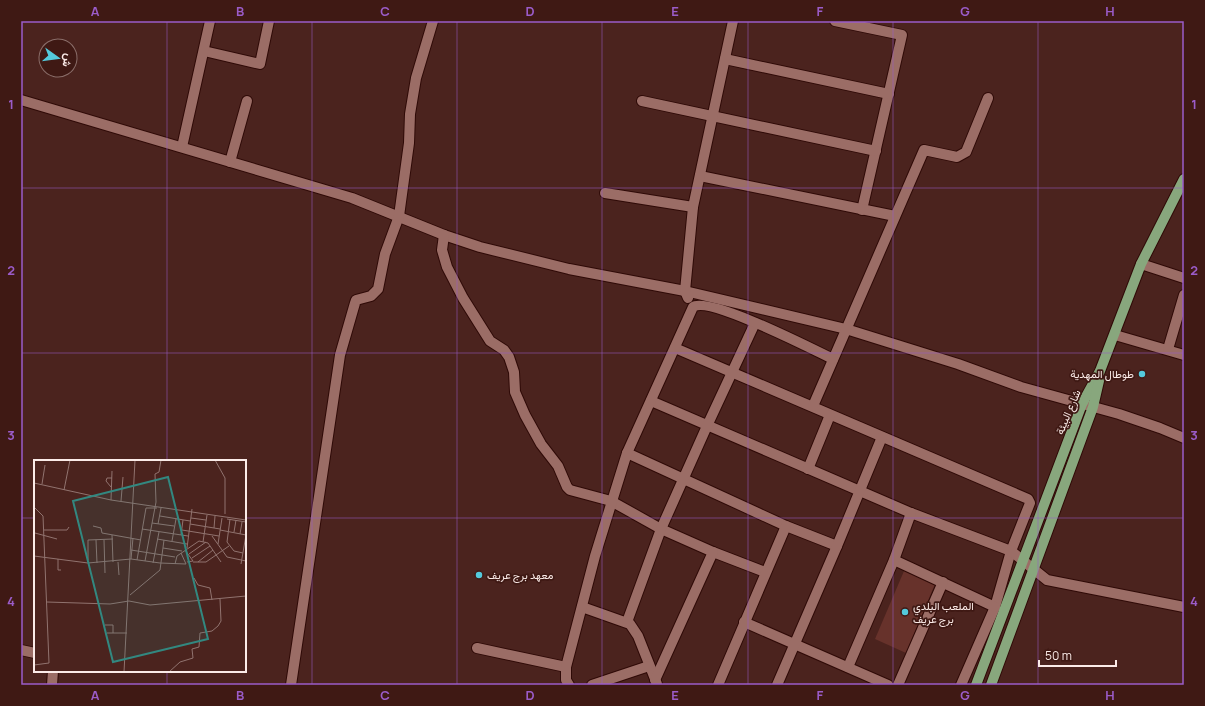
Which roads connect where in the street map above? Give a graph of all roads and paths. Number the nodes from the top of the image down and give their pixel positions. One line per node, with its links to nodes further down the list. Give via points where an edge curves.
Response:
1 (210, 21): 6 (street)
2 (269, 21): 6 (street, via 260,64)
3 (433, 21): 22 (street, via 416,78)
4 (733, 21): 7 (street)
5 (835, 21): 8 (street, via 902,35)
6 (204, 51): 14 (street)
7 (726, 59): 8 (street); 13 (street)
8 (889, 94): 15 (street)
9 (988, 98): 23 (street, via 966,152 956,157 924,150)
10 (21, 100): 14 (street)
11 (247, 101): 16 (street)
12 (642, 101): 13 (street)
13 (714, 115): 15 (street); 17 (street)
14 (182, 147): 16 (street)
15 (876, 151): 21 (street)
16 (230, 162): 22 (street, via 352,198)
17 (700, 176): 20 (street); 21 (street)
18 (1184, 179): 25 (main road)
19 (605, 192): 20 (street)
20 (693, 207): 27 (street)
21 (862, 210): 23 (street)
22 (399, 216): 24 (street); 78 (street, via 385,254 378,289 370,296 356,300 340,355)
23 (895, 216): 31 (street)
24 (444, 235): 27 (street, via 480,247 569,269); 51 (street, via 442,250 463,298 490,341 504,350 509,357 520,405 541,444 558,466 567,487)
25 (1141, 264): 26 (street); 32 (main road)
26 (1184, 278)
27 (685, 291): 29 (street); 31 (street)
28 (1184, 295): 34 (street)
29 (692, 307): 30 (street, via 699,304 712,306); 33 (street)
30 (755, 323): 36 (street); 38 (street)
31 (846, 329): 36 (street); 40 (street, via 958,364 1021,387)
32 (1114, 334): 34 (street); 37 (main road)
33 (675, 348): 38 (street); 39 (street)
34 (1168, 349): 35 (street)
35 (1184, 355)
36 (833, 359): 41 (street)
37 (1100, 371): 40 (main road, شارع البيئة); 42 (main road, شارع البيئة)
38 (733, 372): 41 (street); 44 (street)
39 (651, 401): 44 (street); 47 (street)
40 (1082, 404): 42 (street); 59 (main road, شارع البيئة)
41 (813, 406): 43 (street)
42 (1093, 407): 46 (street); 60 (main road, شارع البيئة)
43 (830, 415): 45 (street); 48 (street)
44 (707, 426): 48 (street); 49 (street)
45 (882, 437): 50 (street); 56 (street, via 1028,499 1030,503)
46 (1184, 438)
47 (627, 453): 49 (street); 51 (street)
48 (808, 469): 50 (street)
49 (683, 480): 53 (street); 54 (street)
50 (859, 491): 52 (street); 55 (street)
51 (611, 501): 54 (street); 63 (street)
52 (911, 513): 56 (street); 58 (street)
53 (786, 526): 55 (street); 61 (street)
54 (661, 529): 57 (street); 66 (street)
55 (837, 546): 68 (street)
56 (1011, 551): 59 (street); 64 (street)
57 (713, 552): 61 (street); 76 (street)
58 (894, 560): 62 (street); 74 (street)
59 (1024, 561): 60 (street); 86 (main road, شارع البيئة)
60 (1034, 569): 65 (street, via 1047,580); 87 (main road, شارع البيئة)
61 (765, 572): 67 (street)
62 (944, 582): 64 (street); 84 (street)
63 (582, 607): 66 (street); 73 (street)
64 (995, 607): 85 (street)
65 (1184, 607)
66 (627, 622): 72 (street, via 638,636)
67 (744, 622): 68 (street); 81 (street)
68 (794, 644): 74 (street); 82 (street)
69 (477, 648): 73 (street)
70 (21, 650): 71 (street)
71 (34, 653)
72 (649, 666): 76 (street); 80 (street)
73 (566, 667): 79 (street, via 566,680)
74 (848, 667): 83 (street)
75 (53, 672): 77 (street)
76 (656, 683)
77 (52, 685)
78 (291, 685)
79 (569, 685)
80 (592, 685)
81 (718, 685)
82 (776, 685)
83 (888, 685)
84 (898, 685)
85 (961, 685)
86 (976, 685)
87 (991, 685)

